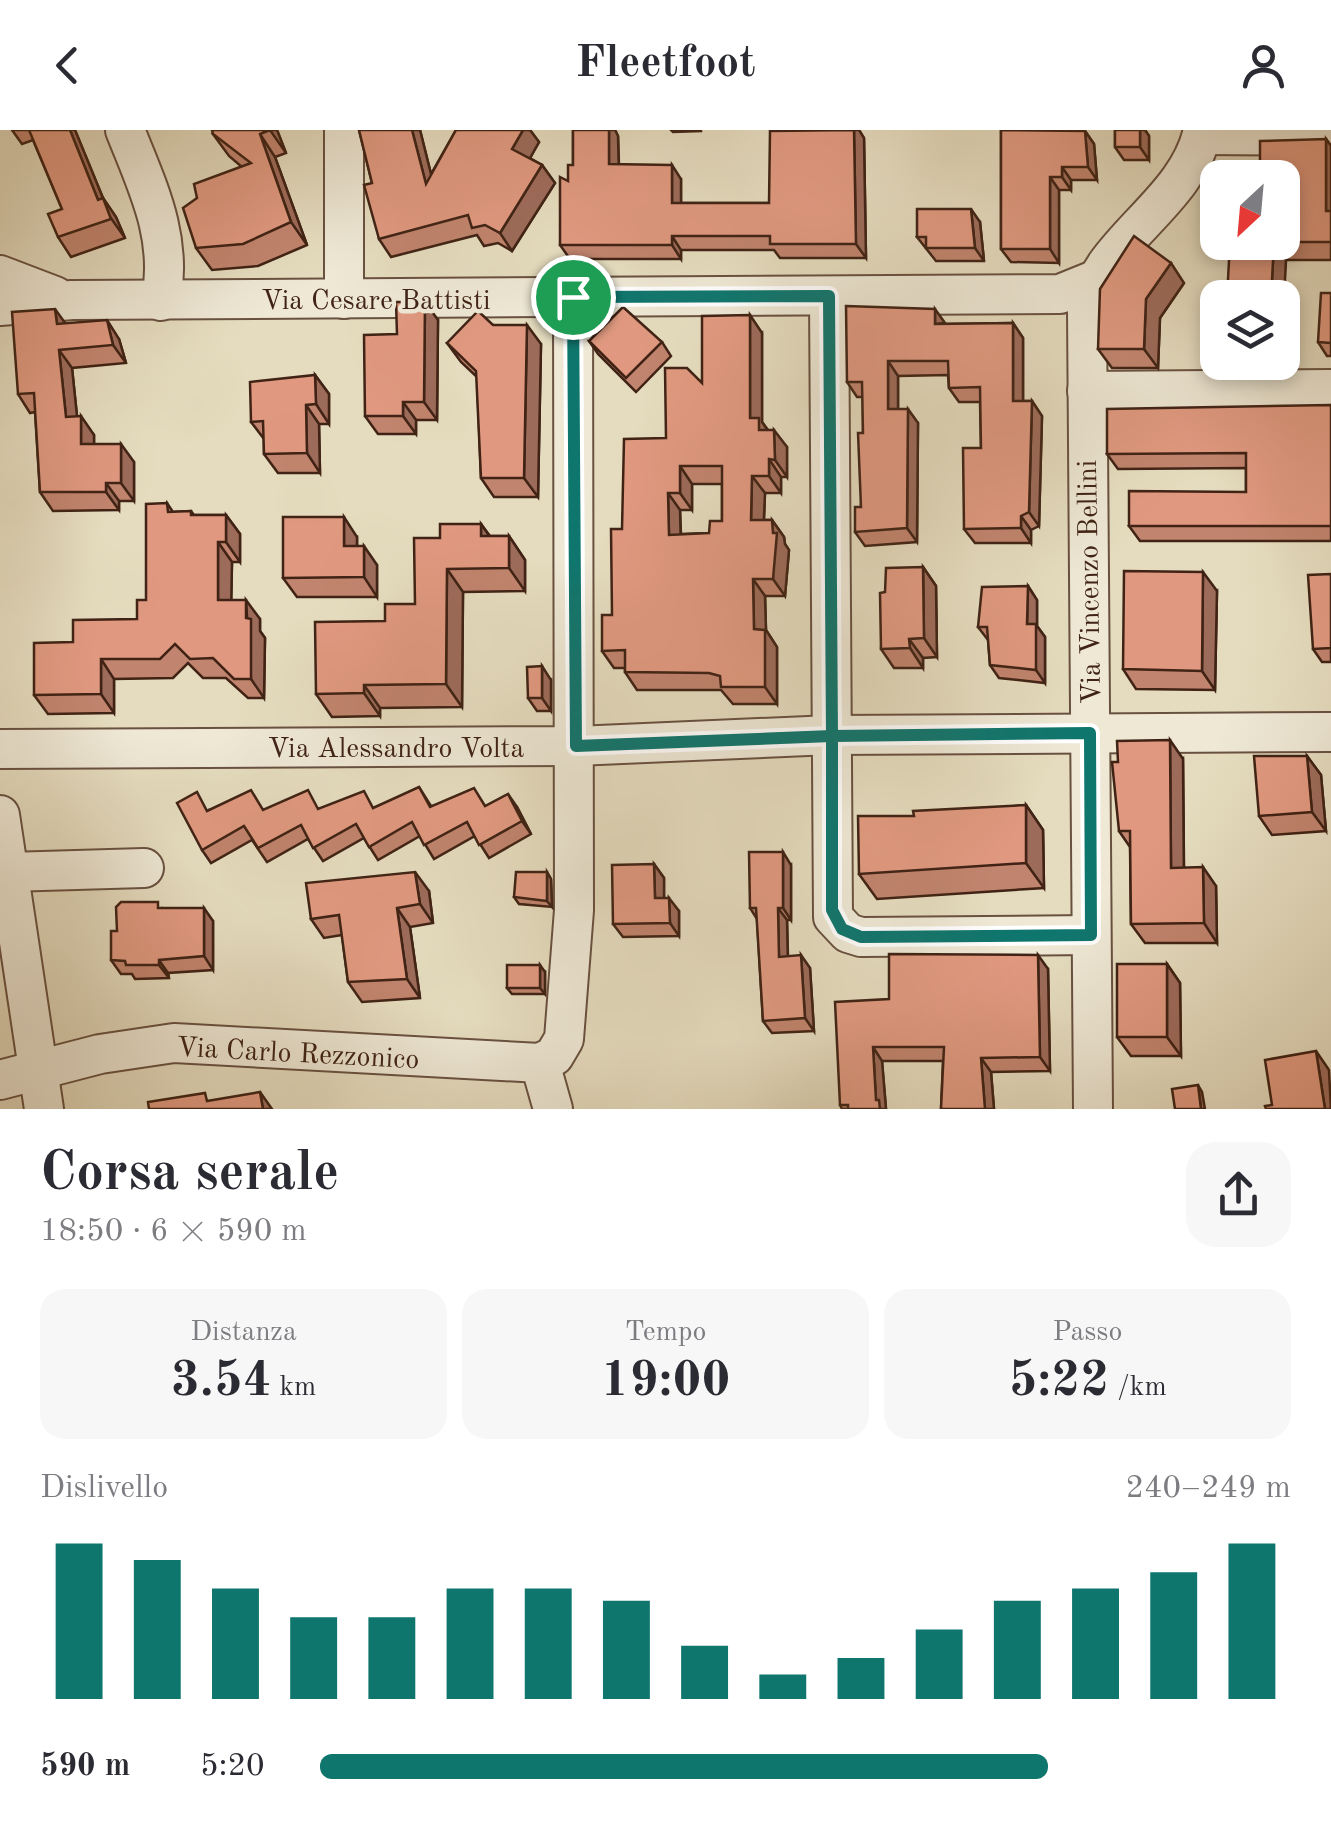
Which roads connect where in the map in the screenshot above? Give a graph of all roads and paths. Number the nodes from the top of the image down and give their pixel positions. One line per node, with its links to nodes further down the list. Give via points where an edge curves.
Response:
1 (125, 130): 11 (street, via 162,225 167,268)
2 (344, 130): 9 (street)
3 (1202, 132): 4 (street); 6 (street, via 1184,178)
4 (1331, 136)
5 (0, 275): 10 (street, Via Cesare Battisti)
6 (1093, 287): 7 (street, Via Cesare Battisti, via 1060,294); 14 (street, Via Vincenzo Bellini)
7 (829, 296): 8 (street, Via Cesare Battisti); 17 (street)
8 (573, 297): 9 (street, Via Cesare Battisti); 18 (street)
9 (344, 299): 11 (street, Via Cesare Battisti)
10 (72, 300): 11 (street, Via Cesare Battisti); 12 (street, Via Cesare Battisti)
11 (161, 301)
12 (0, 306)
13 (1331, 388): 14 (street)
14 (1087, 391): 16 (street, Via Vincenzo Bellini)
15 (1331, 732): 16 (street, Via Alessandro Volta)
16 (1090, 733): 17 (street, Via Alessandro Volta); 23 (street, Via Vincenzo Bellini)
17 (832, 736): 18 (street, Via Alessandro Volta); 23 (street, via 832,910 842,929 861,937)
18 (576, 746): 19 (street, Via Alessandro Volta); 24 (street, via 564,1039)
19 (0, 749)
20 (0, 815): 22 (street)
21 (144, 868): 22 (street)
22 (8, 872): 25 (street)
23 (1091, 935): 29 (street, Via Vincenzo Bellini)
24 (540, 1063): 25 (street, Via Carlo Rezzonico, via 186,1043); 28 (street)
25 (36, 1069): 26 (street, Via Carlo Rezzonico); 27 (street)
26 (0, 1080)
27 (44, 1109)
28 (553, 1109)
29 (1093, 1109)

